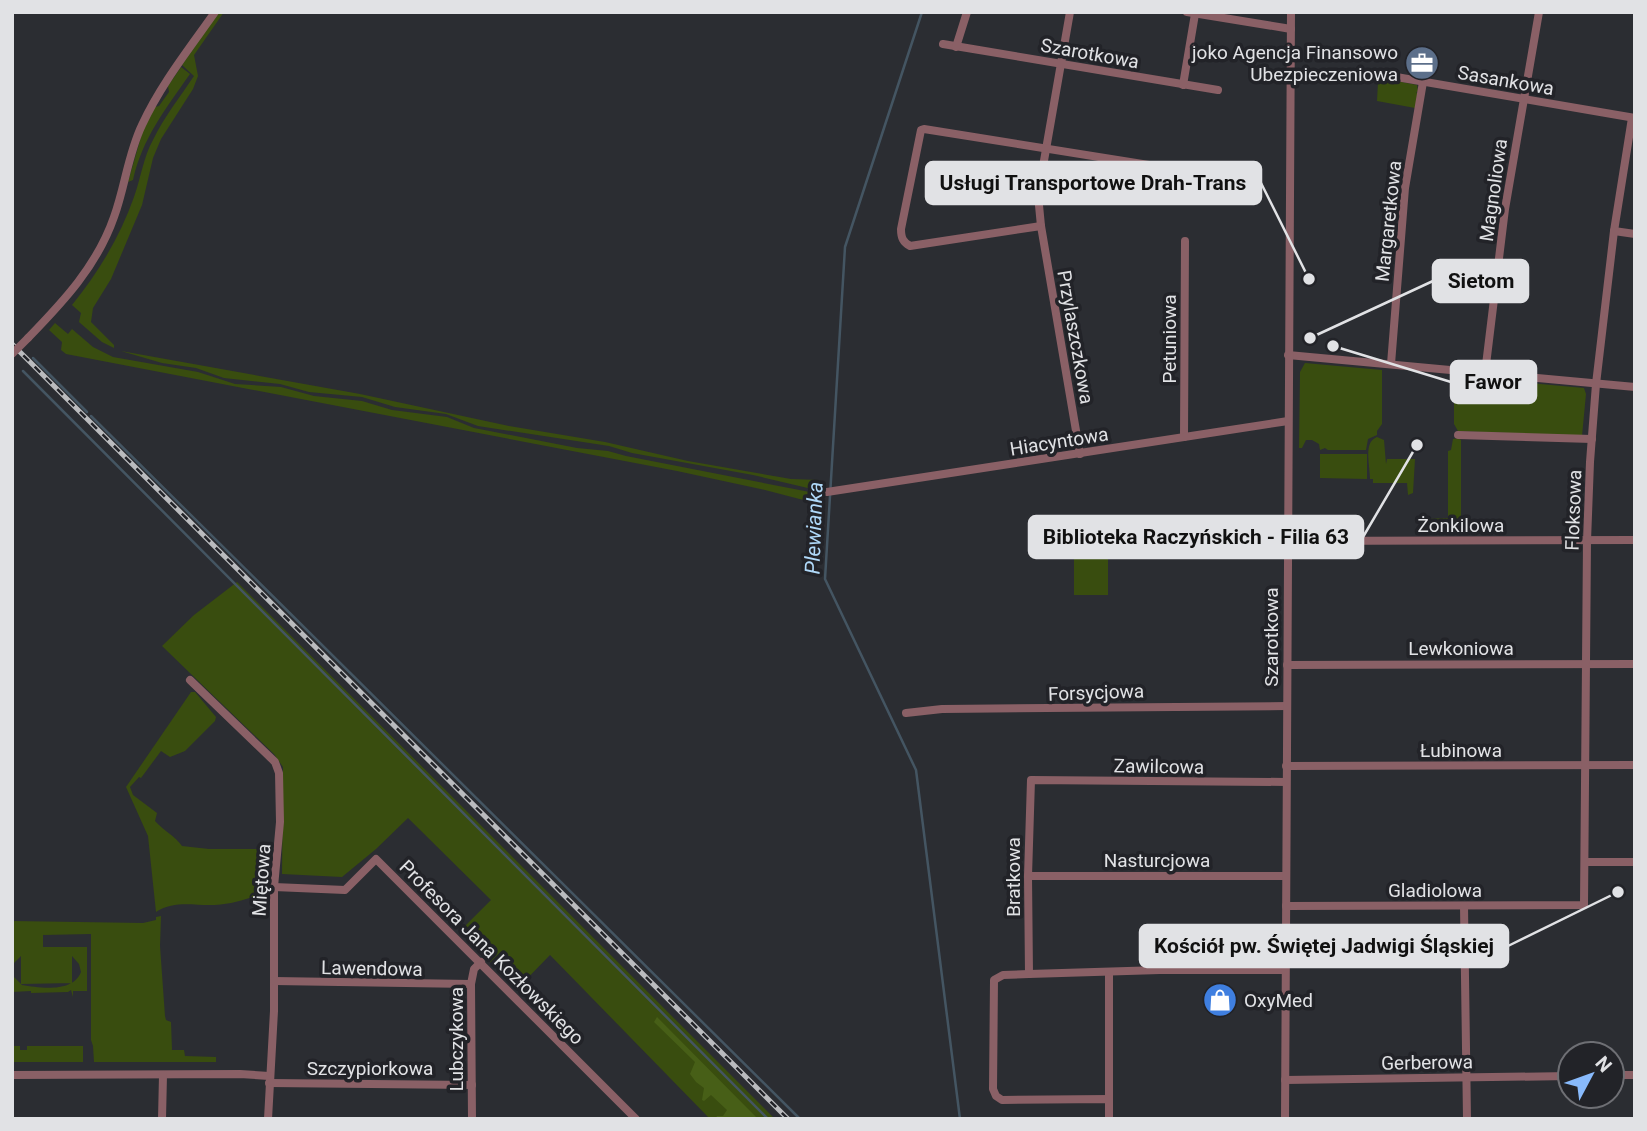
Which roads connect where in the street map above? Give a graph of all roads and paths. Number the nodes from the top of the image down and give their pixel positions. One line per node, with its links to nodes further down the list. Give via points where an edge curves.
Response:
1 (215, 12): 23 (street, bridge, via 148,113 114,218 92,262)
2 (967, 12): 9 (street)
3 (1070, 12): 10 (street, Przylaszczkowa)
4 (1291, 12): 7 (street, Szarotkowa)
5 (1539, 12): 15 (street, Magnoliowa)
6 (1191, 13): 7 (street); 13 (street)
7 (1291, 29): 24 (street, Szarotkowa)
8 (943, 44): 9 (street, Szarotkowa)
9 (956, 47): 10 (street, Szarotkowa)
10 (1061, 64): 13 (street, Szarotkowa); 17 (street, Przylaszczkowa)
11 (1373, 73): 12 (street, Sasankowa)
12 (1423, 82): 15 (street, Sasankowa); 25 (street, Margaretkowa, via 1405,188)
13 (1183, 85): 14 (street, Szarotkowa)
14 (1219, 90)
15 (1523, 99): 16 (street, Sasankowa); 26 (street, Magnoliowa)
16 (1633, 118): 20 (street, Floksowa)
17 (1045, 148): 18 (street); 19 (street, Przylaszczkowa, via 1038,195); 19 (street, via 922,129 901,234 910,246)
18 (1155, 166)
19 (1041, 226): 33 (street, Przylaszczkowa)
20 (1614, 231): 21 (street); 27 (street, Floksowa)
21 (1635, 234)
22 (1185, 241): 31 (street, Petuniowa)
23 (12, 355)
24 (1289, 355): 25 (street); 29 (street, Szarotkowa)
25 (1391, 364): 26 (street)
26 (1485, 373): 27 (street)
27 (1596, 384): 28 (street); 32 (street, Floksowa)
28 (1635, 387)
29 (1288, 421): 31 (street, Hiacyntowa); 35 (street, Szarotkowa)
30 (1458, 435): 32 (street)
31 (1184, 437): 33 (street, Hiacyntowa)
32 (1592, 439): 36 (street, Floksowa)
33 (1080, 454): 34 (street, Hiacyntowa)
34 (831, 492)
35 (1288, 541): 36 (street, Żonkilowa); 39 (street, Szarotkowa)
36 (1587, 541): 37 (street, Żonkilowa); 38 (street, Floksowa)
37 (1635, 541)
38 (1587, 663): 39 (street, Lewkoniowa); 40 (street, Lewkoniowa); 44 (street, Floksowa)
39 (1287, 664): 42 (street, Szarotkowa)
40 (1635, 664)
41 (190, 680): 53 (street, Miętowa, via 275,762 280,822)
42 (1287, 706): 43 (street, Forsycjowa); 46 (street, Szarotkowa)
43 (906, 713)
44 (1585, 765): 45 (street, Łubinowa); 46 (street, Łubinowa); 49 (street, Floksowa)
45 (1635, 765)
46 (1286, 766): 48 (street, Szarotkowa)
47 (1031, 780): 48 (street, Zawilcowa); 51 (street, Bratkowa)
48 (1286, 782): 52 (street, Szarotkowa)
49 (1586, 862): 50 (street); 54 (street, Floksowa)
50 (1635, 862)
51 (1028, 876): 52 (street, Nasturcjowa); 60 (street, Bratkowa)
52 (1286, 876): 55 (street, Szarotkowa)
53 (274, 887): 57 (street, Profesora Jana Kozłowskiego, via 345,890 376,859); 61 (street, Miętowa)
54 (1584, 905): 56 (street, Gladiolowa)
55 (1286, 906): 56 (street, Gladiolowa); 58 (street, Szarotkowa)
56 (1464, 906): 66 (street)
57 (481, 962): 62 (street, Lubczykowa); 74 (street, Profesora Jana Kozłowskiego)
58 (1285, 970): 59 (street); 68 (street, Szarotkowa)
59 (1109, 972): 60 (street); 70 (street)
60 (1029, 974): 70 (street, via 1003,975 993,983 995,1093 1002,1100)
61 (274, 981): 62 (street, Lawendowa); 67 (street, Miętowa)
62 (471, 984): 69 (street, Lubczykowa)
63 (12, 1075): 64 (street, Szczypiorkowa)
64 (163, 1075): 67 (street, Szczypiorkowa); 71 (street)
65 (1556, 1076): 66 (street, Gerberowa)
66 (1466, 1077): 68 (street, Gerberowa); 77 (street)
67 (269, 1080): 69 (street, Szczypiorkowa); 72 (street, Miętowa)
68 (1285, 1080): 76 (street, Szarotkowa)
69 (472, 1085): 73 (street, Lubczykowa)
70 (1109, 1099): 75 (street)
71 (162, 1119)
72 (268, 1119)
73 (472, 1119)
74 (636, 1119)
75 (1109, 1119)
76 (1285, 1119)
77 (1467, 1119)

